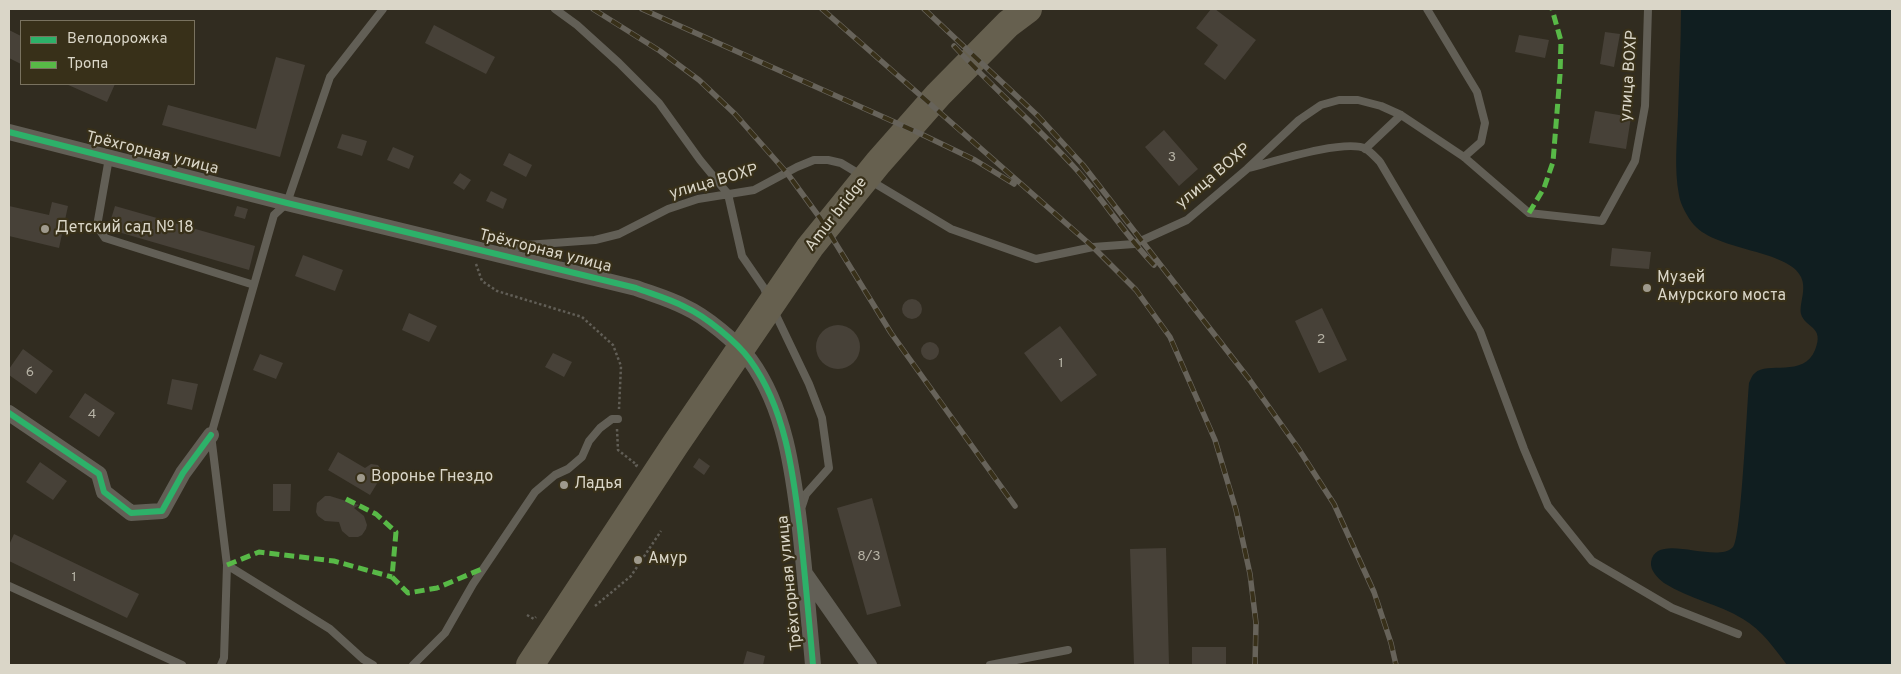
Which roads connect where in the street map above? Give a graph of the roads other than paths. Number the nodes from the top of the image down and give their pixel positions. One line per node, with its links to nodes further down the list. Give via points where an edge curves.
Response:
1 (383, 9): 13 (lane, via 330,77)
2 (555, 9): 12 (lane, via 619,63 659,104)
3 (1028, 9): 29 (highway, Amur bridge, via 1008,24 938,95 810,247)
4 (1427, 9): 9 (lane, via 1477,92 1485,123 1481,142)
5 (1648, 9): 9 (lane, улица ВОХР, via 1645,106 1635,161 1602,221 1529,213)
6 (1401, 115): 8 (lane); 9 (lane, улица ВОХР); 11 (lane, улица ВОХР, via 1358,100 1321,105 1299,120)
7 (9, 132): 10 (street, Трёхгорная улица)
8 (1365, 149): 11 (lane, via 1349,146 1332,148); 23 (lane, via 1380,162 1480,331 1548,506 1592,561 1672,608)
9 (1464, 157)
10 (109, 158): 13 (street, Трёхгорная улица); 15 (lane, via 97,226 106,238)
11 (1247, 169): 12 (lane, улица ВОХР, via 1187,220 1134,244 1093,247 1036,259 951,229 842,164 828,160 805,163 754,190)
12 (728, 194): 14 (lane, улица ВОХР, via 698,199 619,234 595,240 526,245); 19 (lane, via 742,256 764,288 822,418 829,468 806,494)
13 (287, 203): 14 (street, Трёхгорная улица); 15 (lane, via 274,215)
14 (486, 252): 19 (street, Трёхгорная улица, via 636,288 686,307 724,333 750,359 767,389 783,430)
15 (254, 285): 18 (lane)
16 (11, 418): 18 (street, via 99,474 104,492 131,514 162,510 183,472)
17 (618, 419): 28 (lane, via 612,419 600,428 588,441 582,457 534,492 445,633)
18 (211, 435): 20 (lane)
19 (798, 518): 21 (street, Трёхгорная улица)
20 (227, 565): 26 (lane, via 224,658); 27 (lane, via 330,629)
21 (805, 573): 30 (street, Трёхгорная улица); 31 (street)
22 (9, 586): 25 (lane)
23 (1738, 634)
24 (1068, 650): 32 (lane)
25 (182, 665)
26 (221, 665)
27 (373, 665)
28 (413, 665)
29 (530, 665)
30 (813, 665)
31 (869, 665)
32 (990, 665)

